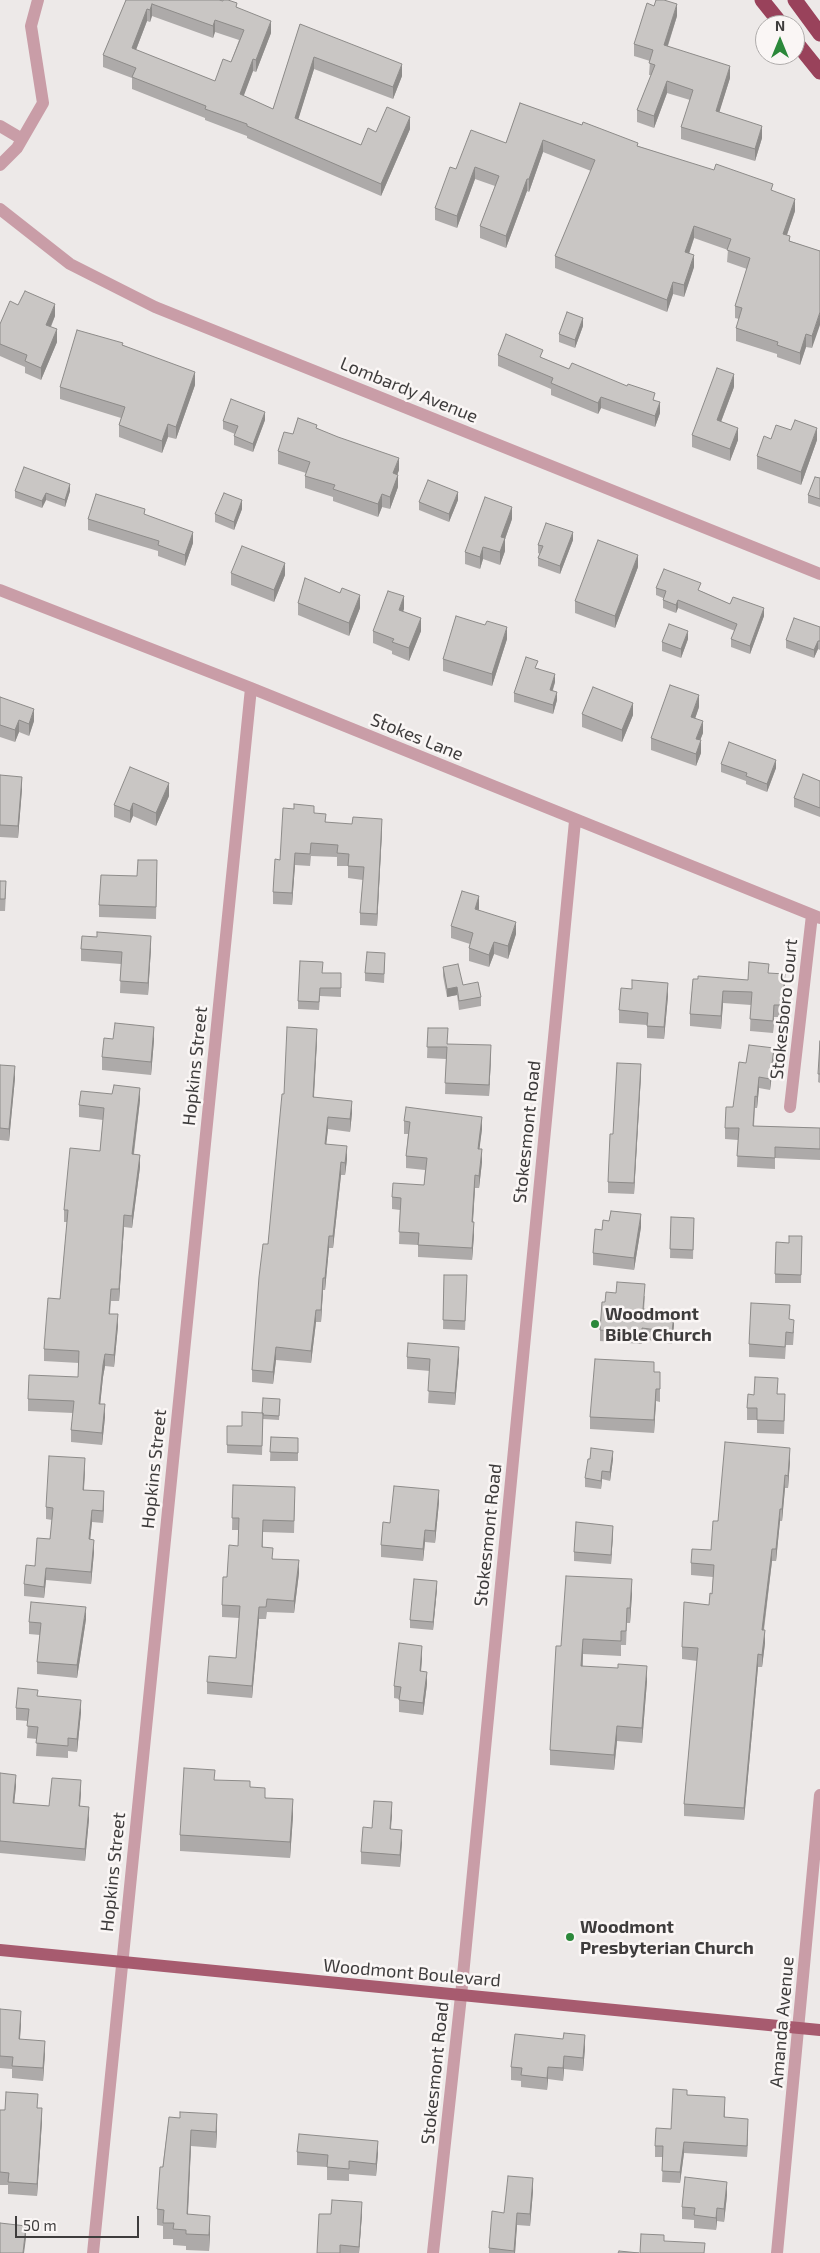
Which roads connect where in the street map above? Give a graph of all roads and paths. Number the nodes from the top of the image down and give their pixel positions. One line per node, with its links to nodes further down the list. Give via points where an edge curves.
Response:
1 (38, 0): 9 (street, via 31,26 43,104)
2 (762, 0): 4 (highway)
3 (795, 0): 5 (highway)
4 (774, 15)
5 (820, 34)
6 (805, 53): 7 (highway)
7 (820, 72)
8 (0, 126): 9 (street)
9 (22, 139): 10 (street)
10 (0, 165)
11 (0, 209): 12 (street, Lombardy Avenue, via 70,264 155,307)
12 (820, 574)
13 (0, 590): 14 (street, Stokes Lane)
14 (251, 688): 15 (street, Stokes Lane); 20 (street, Hopkins Street)
15 (575, 821): 16 (street, Stokes Lane); 21 (street, Stokesmont Road)
16 (816, 917): 17 (street, Stokesboro Court)
17 (790, 1107)
18 (820, 1795): 22 (street, Amanda Avenue)
19 (0, 1950): 20 (main road, Woodmont Boulevard)
20 (122, 1963): 21 (main road, Woodmont Boulevard); 24 (street, Hopkins Street)
21 (461, 1996): 22 (main road, Woodmont Boulevard); 25 (street, Stokesmont Road)
22 (799, 2028): 23 (main road, Woodmont Boulevard); 26 (street, Amanda Avenue)
23 (820, 2030)
24 (93, 2253)
25 (433, 2253)
26 (777, 2253)

